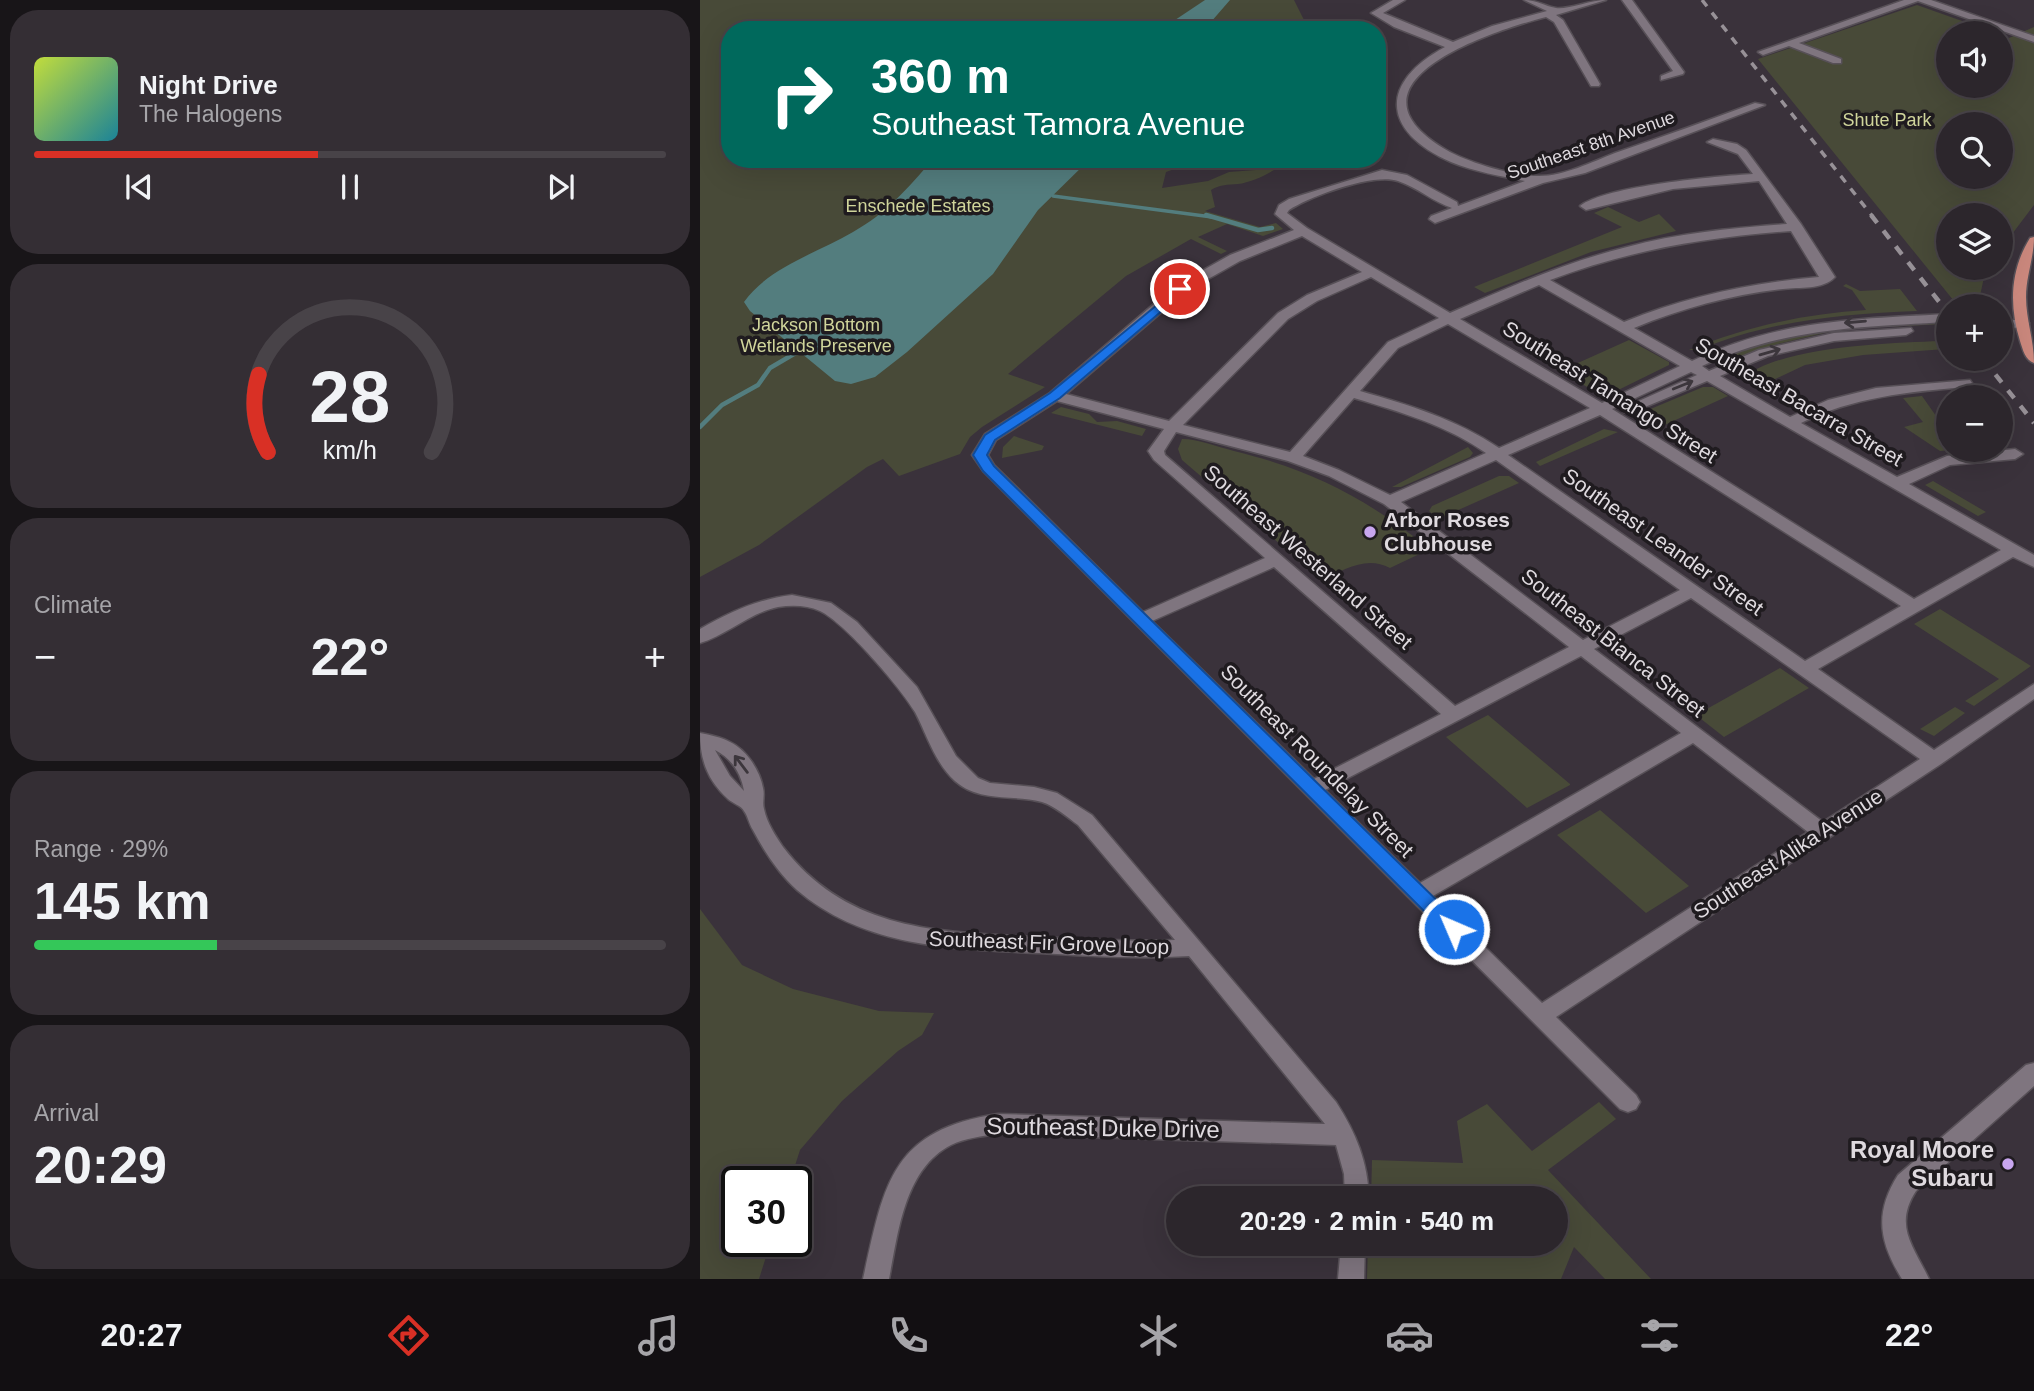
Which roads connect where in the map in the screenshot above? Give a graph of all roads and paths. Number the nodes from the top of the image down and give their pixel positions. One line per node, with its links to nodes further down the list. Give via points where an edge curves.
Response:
1 (1400, 0): 10 (street, via 1376,13)
2 (1529, 0): 7 (street)
3 (1601, 0): 7 (street)
4 (1626, 0): 13 (street, via 1679,72)
5 (1913, 0): 9 (street)
6 (1922, 0): 8 (street)
7 (1554, 14): 10 (street); 14 (street)
8 (2034, 39)
9 (1789, 43): 11 (street); 12 (street)
10 (1453, 46): 18 (street, via 1421,68 1401,90 1406,126 1438,150 1472,164)
11 (1763, 52)
12 (1837, 61)
13 (1665, 78)
14 (1595, 84)
15 (1759, 105): 18 (street, Southeast 8th Avenue, via 1581,170)
16 (1713, 142): 17 (street, via 1742,152)
17 (1762, 177): 20 (street, via 1679,183); 22 (street)
18 (1539, 180): 21 (street, Southeast 8th Avenue)
19 (1453, 205): 23 (street, Southeast Tamango Street, via 1403,178 1363,178 1283,208 1283,217)
20 (1586, 206)
21 (1435, 219)
22 (1797, 227): 26 (street, via 1673,240 1604,257); 32 (street, via 1827,273 1826,279 1704,297)
23 (1303, 231): 25 (street, Southeast Tamango Street); 39 (street, via 1235,258 1180,289)
24 (2034, 242): 30 (main road, via 2019,287)
25 (1372, 271): 27 (street, Southeast Tamango Street); 42 (street, via 1283,316)
26 (1542, 281): 27 (street); 32 (street, Southeast Bacarra Street)
27 (1450, 318): 38 (street, via 1394,345); 40 (street, Southeast Tamango Street)
28 (1936, 318): 35 (street, one-way to 35, via 1800,329 1751,341)
29 (2013, 322): 30 (street)
30 (2022, 323): 31 (street); 34 (main road)
31 (2013, 324)
32 (1625, 327): 35 (street, Southeast Bacarra Street)
33 (1936, 330): 36 (street, one-way to 33, via 1806,342)
34 (2034, 359)
35 (1692, 365): 36 (street, Southeast Bacarra Street); 40 (street)
36 (1709, 375): 40 (street, one-way to 36); 41 (street, Southeast Bacarra Street)
37 (1965, 383): 41 (street, via 1853,396)
38 (1350, 392): 44 (street); 45 (street, Southeast Leander Street, via 1443,422)
39 (1055, 396): 42 (street, Southeast Bianca Street); 53 (street, Southeast Roundelay Street, via 990,438 980,455)
40 (1607, 413): 45 (street); 52 (street, Southeast Tamango Street)
41 (1791, 422): 46 (street, Southeast Bacarra Street)
42 (1173, 426): 44 (street, Southeast Bianca Street); 49 (street, Southeast Westerland Street, via 1156,451 1159,457)
43 (2015, 454): 46 (street, via 1947,461)
44 (1293, 458): 47 (street, Southeast Bianca Street, via 1334,472)
45 (1503, 458): 47 (street); 51 (street, Southeast Leander Street)
46 (1898, 483): 48 (street, Southeast Bacarra Street)
47 (1396, 505): 55 (street, Southeast Bianca Street)
48 (2013, 550): 50 (street, Southeast Bacarra Street); 52 (street)
49 (1275, 560): 53 (street); 58 (street, Southeast Westerland Street)
50 (2034, 562)
51 (1693, 590): 55 (street); 56 (street, Southeast Leander Street)
52 (1913, 606): 56 (street)
53 (1141, 619): 62 (street, Southeast Roundelay Street)
54 (700, 637): 65 (street, Southeast Fir Grove Loop, via 775,602 825,607 851,627 919,703 962,776 995,791 1043,796 1085,820)
55 (1581, 647): 58 (street); 59 (street, Southeast Bianca Street)
56 (1806, 668): 61 (street, Southeast Leander Street)
57 (2034, 690): 61 (street, Southeast Alika Avenue)
58 (1455, 716): 62 (street)
59 (1694, 734): 63 (street, Southeast Bianca Street); 64 (street)
60 (703, 740): 65 (street, Southeast Fir Grove Loop, via 736,797 752,804 777,853 812,892 837,908 897,933 936,941 1150,950)
61 (1934, 760): 63 (street, Southeast Alika Avenue)
62 (1313, 788): 64 (street, Southeast Roundelay Street)
63 (1822, 832): 66 (street, Southeast Alika Avenue)
64 (1419, 894): 66 (street, Southeast Roundelay Street)
65 (1194, 947): 69 (street, Southeast Fir Grove Loop, via 1290,1061)
66 (1541, 1015): 68 (street, Southeast Roundelay Street)
67 (2034, 1072): 74 (street, via 1897,1196 1893,1218 1898,1250)
68 (1628, 1102)
69 (1344, 1135): 70 (street, Southeast Fir Grove Loop, via 1354,1158); 72 (street, Southeast Duke Drive, via 971,1125 952,1131 919,1154 909,1167 889,1221)
70 (1356, 1186)
71 (1352, 1256): 73 (street)
72 (876, 1279)
73 (1351, 1279)
74 (1916, 1279)

